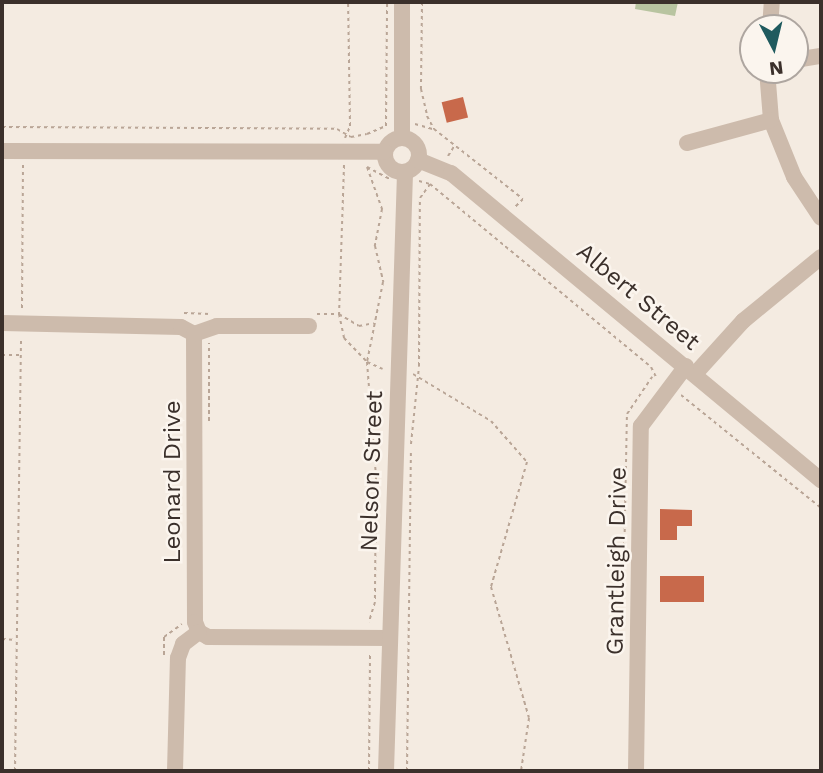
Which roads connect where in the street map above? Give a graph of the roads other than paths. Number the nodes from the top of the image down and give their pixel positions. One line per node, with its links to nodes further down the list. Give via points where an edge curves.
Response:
1 (402, 2): 4 (street)
2 (768, 84): 3 (street)
3 (771, 120): 5 (street); 10 (street, via 794,177)
4 (402, 138): 7 (street, via 391,142); 8 (street, via 415,145)
5 (687, 142)
6 (2, 151): 7 (street)
7 (385, 152): 9 (street, via 389,167)
8 (418, 160): 9 (street); 15 (street, Albert Street, via 440,169 506,216)
9 (405, 176): 18 (street, Nelson Street)
10 (821, 218)
11 (821, 257): 15 (street, Grantleigh Drive)
12 (311, 320): 14 (street, via 217,326)
13 (2, 323): 14 (street, via 181,327)
14 (194, 334): 17 (street, Leonard Drive)
15 (690, 370): 16 (street, Albert Street); 21 (street, Grantleigh Drive, via 668,388 641,426)
16 (821, 480)
17 (197, 627): 18 (street, via 208,637); 19 (street, via 178,657)
18 (390, 638): 20 (street, Nelson Street)
19 (175, 771)
20 (386, 771)
21 (636, 771)

